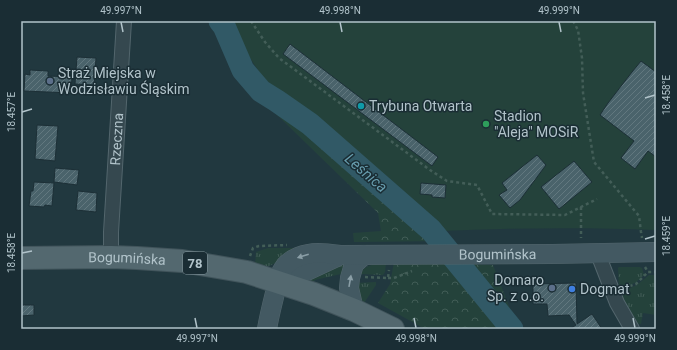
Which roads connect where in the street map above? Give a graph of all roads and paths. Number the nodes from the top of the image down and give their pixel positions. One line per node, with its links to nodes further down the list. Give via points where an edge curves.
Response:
1 (124, 21): 10 (street, Rzeczna)
2 (252, 21): 5 (path, via 279,58 430,170 448,181 477,185 492,214 565,215)
3 (573, 21): 7 (path, via 578,30 583,94 594,162 639,216 640,232)
4 (597, 200): 5 (path)
5 (581, 207): 6 (path)
6 (581, 242)
7 (650, 247): 8 (street, Bogumińska, via 629,252)
8 (598, 254): 9 (street, Bogumińska); 18 (street)
9 (364, 255): 17 (street, Bogumińska, via 340,255 294,277); 19 (street, one-way to 9, via 349,288 350,278 354,264)
10 (111, 257): 11 (main road, Bogumińska / 78); 17 (main road, Bogumińska / 78, via 199,264 247,272)
11 (21, 258)
12 (389, 264): 16 (path)
13 (414, 270): 16 (path)
14 (648, 272): 18 (path, via 636,284)
15 (359, 277): 16 (path)
16 (388, 278)
17 (278, 281): 19 (main road, 78); 20 (street)
18 (613, 292): 22 (street)
19 (354, 310): 21 (main road, 78)
20 (267, 329)
21 (393, 329)
22 (632, 329)

